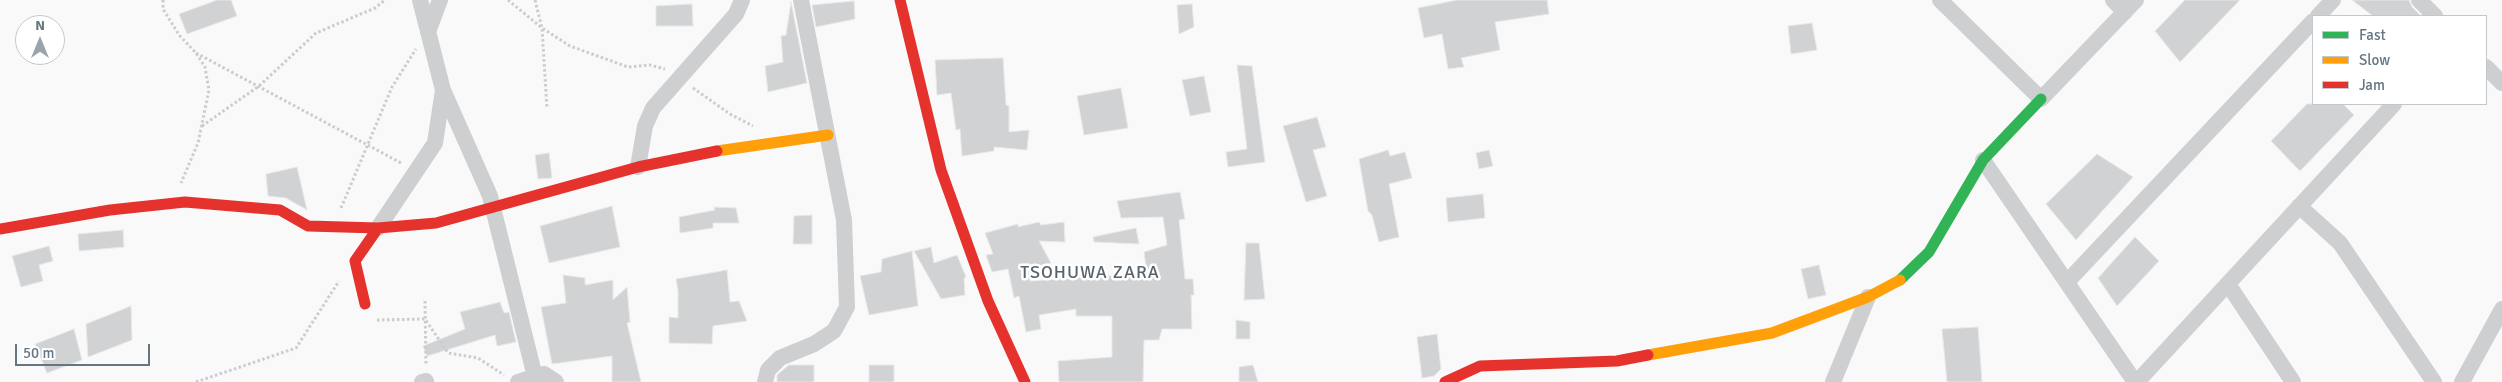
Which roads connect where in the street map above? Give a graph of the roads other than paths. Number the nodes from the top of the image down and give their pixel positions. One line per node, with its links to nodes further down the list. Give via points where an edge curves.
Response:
1 (420, 0): 14 (street)
2 (440, 0): 14 (street)
3 (742, 0): 22 (street, via 736,14 653,108 645,126)
4 (801, 0): 20 (street)
5 (900, 0): 36 (street, via 941,170 988,301)
6 (1940, 0): 18 (street)
7 (2113, 0): 10 (street)
8 (2333, 0): 11 (street)
9 (2419, 0): 12 (street)
10 (2131, 6): 18 (street)
11 (2319, 15)
12 (2434, 15)
13 (2312, 22): 27 (street)
14 (428, 32): 17 (street)
15 (2487, 68): 16 (street)
16 (2502, 83)
17 (443, 90): 24 (street); 25 (street, via 435,143)
18 (2041, 99): 21 (street)
19 (2393, 105): 23 (street)
20 (828, 135): 22 (street, via 697,154); 35 (street, via 844,220 847,307 834,331 814,344 780,358 768,370)
21 (1982, 160): 27 (street); 29 (street, via 1929,252 1902,278)
22 (638, 167): 24 (street)
23 (2299, 206): 28 (street); 41 (street, via 2340,242)
24 (493, 209): 25 (street, via 436,223); 32 (street)
25 (378, 228): 26 (street, via 308,226 280,210 185,202 110,210); 30 (street, via 355,261)
26 (0, 229)
27 (2067, 282): 39 (street)
28 (2228, 284): 39 (street); 40 (street)
29 (1868, 297): 37 (street, via 1772,333 1617,361 1480,366); 38 (street)
30 (365, 304)
31 (2502, 309): 42 (street)
32 (534, 377): 33 (street); 34 (street, via 544,374)
33 (512, 379)
34 (556, 382)
35 (765, 382)
36 (1025, 382)
37 (1445, 382)
38 (1833, 382)
39 (2136, 382)
40 (2293, 382)
41 (2434, 382)
42 (2462, 382)

